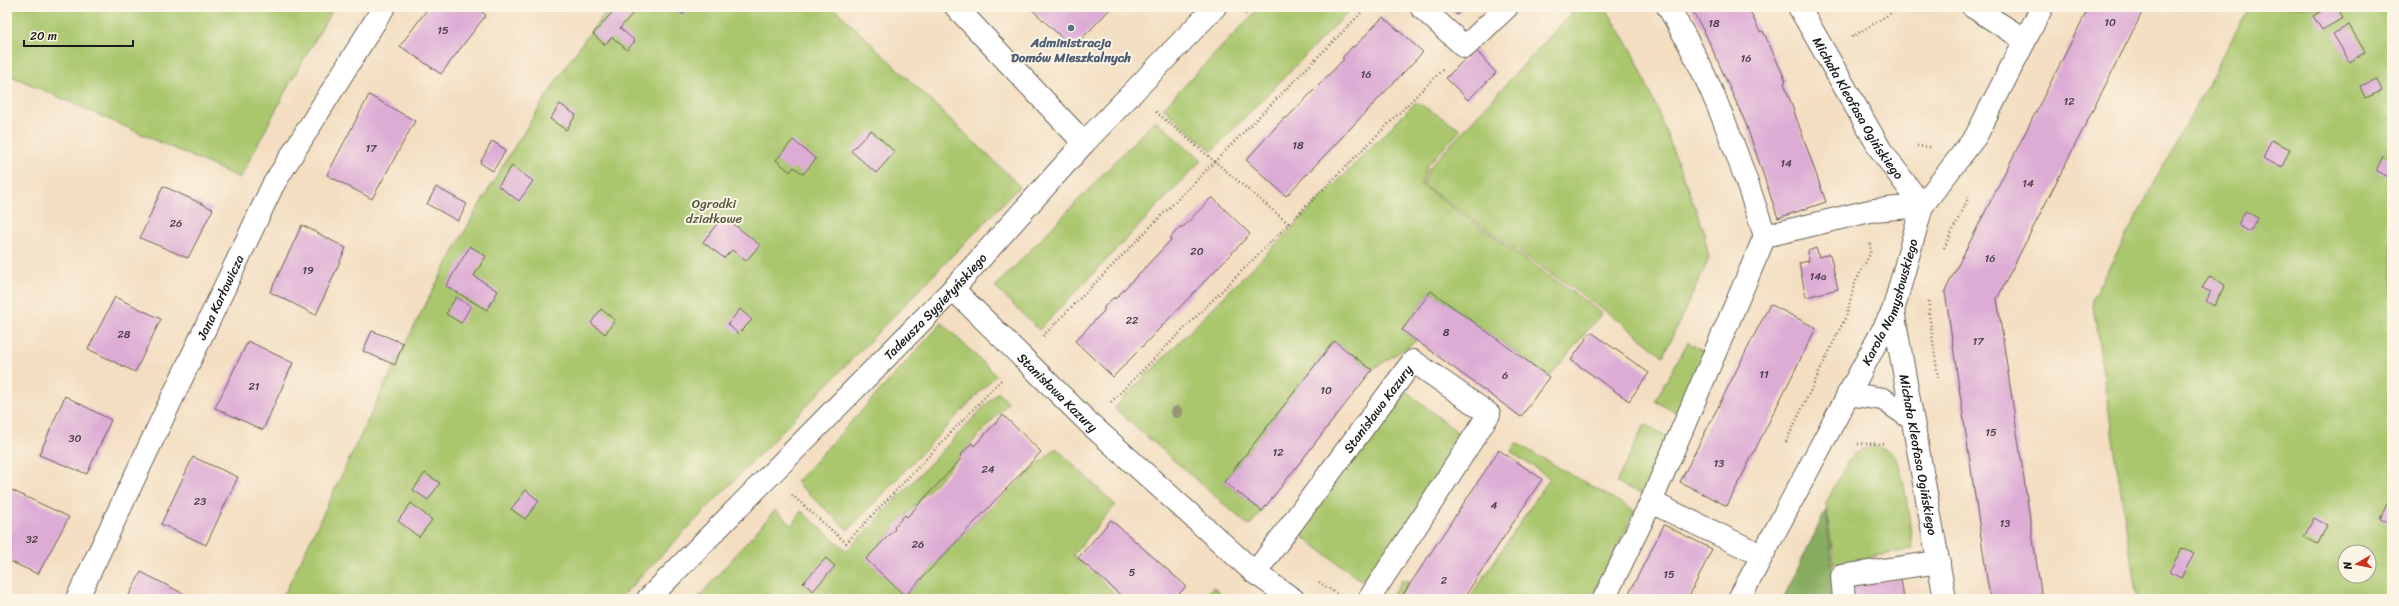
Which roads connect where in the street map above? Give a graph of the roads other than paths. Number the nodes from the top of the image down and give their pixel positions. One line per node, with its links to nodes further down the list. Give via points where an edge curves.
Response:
1 (384, 7): 22 (street, Jana Karłowicza, via 273,185)
2 (956, 7): 11 (street)
3 (1214, 7): 11 (street, Tadeusza Sygietyńskiego)
4 (1420, 7): 5 (street, via 1465,47)
5 (1507, 7)
6 (1668, 7): 13 (street, via 1699,63 1724,117)
7 (1799, 7): 12 (street, Michała Kleofasa Ogińskiego, via 1880,149)
8 (1973, 7): 10 (street)
9 (2042, 7): 10 (street, Karola Namysłowskiego)
10 (2025, 40): 12 (street, Karola Namysłowskiego, via 1976,136)
11 (1084, 143): 14 (street, Tadeusza Sygietyńskiego)
12 (1922, 206): 13 (street, via 1868,212); 15 (street, Karola Namysłowskiego)
13 (1765, 236): 18 (street)
14 (953, 289): 21 (street, Stanisława Kazury, via 1089,423); 23 (street, Tadeusza Sygietyńskiego)
15 (1893, 311): 16 (street, Karola Namysłowskiego); 17 (street, Michała Kleofasa Ogińskiego)
16 (1848, 394): 17 (street, via 1883,399); 19 (street, Karola Namysłowskiego)
17 (1912, 419): 20 (street, Michała Kleofasa Ogińskiego)
18 (1651, 502): 19 (street); 26 (street)
19 (1761, 555): 27 (street, Karola Namysłowskiego)
20 (1939, 562): 28 (street, via 1842,576); 29 (street, Michała Kleofasa Ogińskiego)
21 (1255, 573): 24 (street, Stanisława Kazury); 25 (street, Stanisława Kazury, via 1413,361 1489,414)
22 (77, 599)
23 (648, 599)
24 (1293, 599)
25 (1368, 599)
26 (1604, 599)
27 (1739, 599)
28 (1844, 599)
29 (1945, 599)

